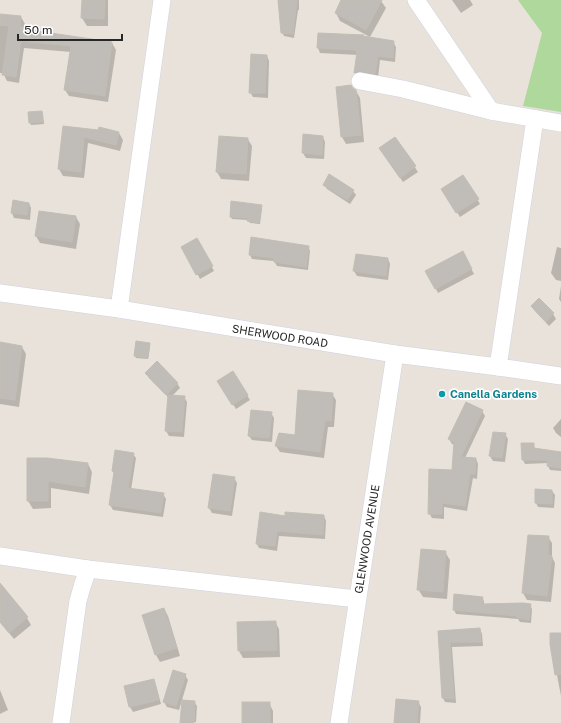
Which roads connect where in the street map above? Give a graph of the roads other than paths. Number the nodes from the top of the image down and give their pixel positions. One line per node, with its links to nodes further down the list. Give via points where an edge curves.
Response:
1 (162, 0): 8 (street)
2 (416, 0): 4 (street)
3 (360, 81): 4 (street)
4 (491, 111): 5 (street)
5 (535, 118): 6 (street); 10 (street)
6 (561, 122)
7 (0, 294): 8 (street, SHERWOOD ROAD)
8 (119, 309): 9 (street, SHERWOOD ROAD)
9 (395, 354): 10 (street, SHERWOOD ROAD); 14 (street, GLENWOOD AVENUE)
10 (498, 367): 11 (street, SHERWOOD ROAD)
11 (561, 376)
12 (0, 556): 13 (street)
13 (88, 569): 14 (street); 15 (street, via 78,602)
14 (357, 599): 16 (street, GLENWOOD AVENUE)
15 (61, 723)
16 (339, 723)

